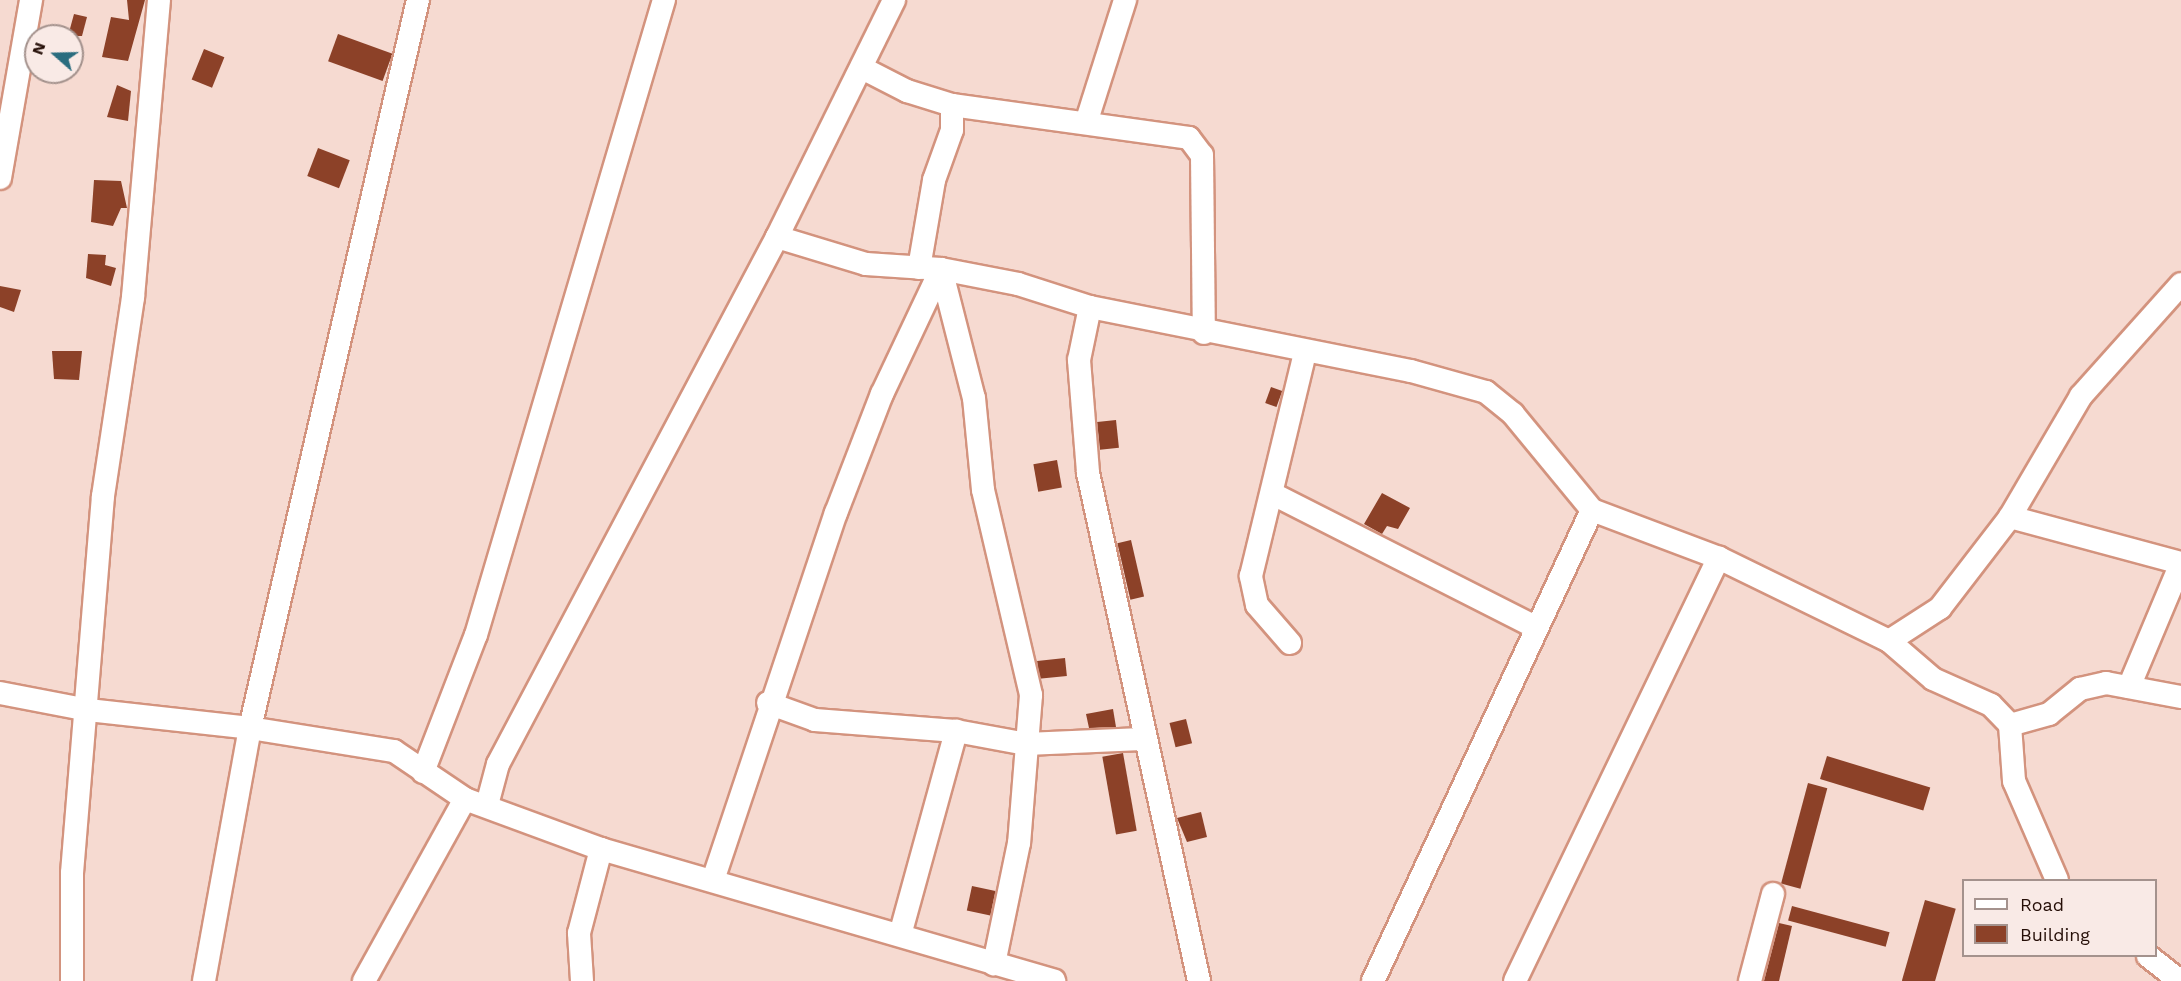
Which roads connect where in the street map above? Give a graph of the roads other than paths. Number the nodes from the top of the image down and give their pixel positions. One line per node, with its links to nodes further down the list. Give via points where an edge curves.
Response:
1 (31, 0): 10 (street)
2 (159, 0): 29 (street, via 133,297 103,496)
3 (418, 0): 31 (street)
4 (664, 0): 35 (street, via 476,635)
5 (894, 0): 7 (street)
6 (1125, 0): 9 (street)
7 (862, 68): 8 (street, via 907,92); 11 (street)
8 (952, 105): 9 (street); 12 (street, via 952,130 934,180)
9 (1088, 120): 15 (street, via 1171,132 1189,138 1202,156)
10 (0, 178)
11 (777, 237): 12 (street, via 866,264); 37 (street, via 498,764)
12 (930, 269): 14 (street, via 1018,284); 28 (street); 34 (street, via 974,398 983,490 1031,695)
13 (2181, 284): 19 (street, via 2081,396)
14 (1090, 307): 15 (street); 33 (street, via 1079,360 1088,473)
15 (1204, 333): 16 (street)
16 (1305, 352): 17 (street); 18 (street, via 1486,392 1513,414)
17 (1273, 494): 22 (street); 24 (street, via 1251,592)
18 (1592, 510): 20 (street); 22 (street)
19 (2010, 517): 21 (street); 23 (street, via 1941,608)
20 (1719, 558): 23 (street); 52 (street)
21 (2181, 563): 25 (street)
22 (1538, 628): 51 (street)
23 (1889, 642): 30 (street, via 1933,679 1991,705)
24 (1290, 643)
25 (2130, 687): 27 (street); 30 (street, via 2106,683 2080,689 2049,714)
26 (0, 693): 29 (street)
27 (2181, 698)
28 (768, 703): 32 (street, via 815,720); 40 (street)
29 (88, 711): 31 (street); 45 (street, via 72,873)
30 (2010, 724): 39 (street, via 2014,781)
31 (250, 728): 35 (street, via 394,751); 46 (street)
32 (956, 731): 34 (street); 42 (street)
33 (1142, 739): 34 (street); 50 (street, via 1193,935)
34 (1026, 744): 44 (street, via 1011,895)
35 (423, 772): 36 (street)
36 (465, 800): 37 (street); 47 (street)
37 (487, 805): 38 (street)
38 (601, 849): 40 (street); 48 (street, via 579,933)
39 (2057, 879)
40 (713, 880): 42 (street)
41 (1773, 894): 53 (street)
42 (900, 935): 44 (street)
43 (2149, 957): 54 (street)
44 (994, 964): 49 (street)
45 (72, 981)
46 (204, 981)
47 (364, 981)
48 (582, 981)
49 (1054, 981)
50 (1199, 981)
51 (1373, 981)
52 (1515, 981)
53 (1750, 981)
54 (2180, 981)

